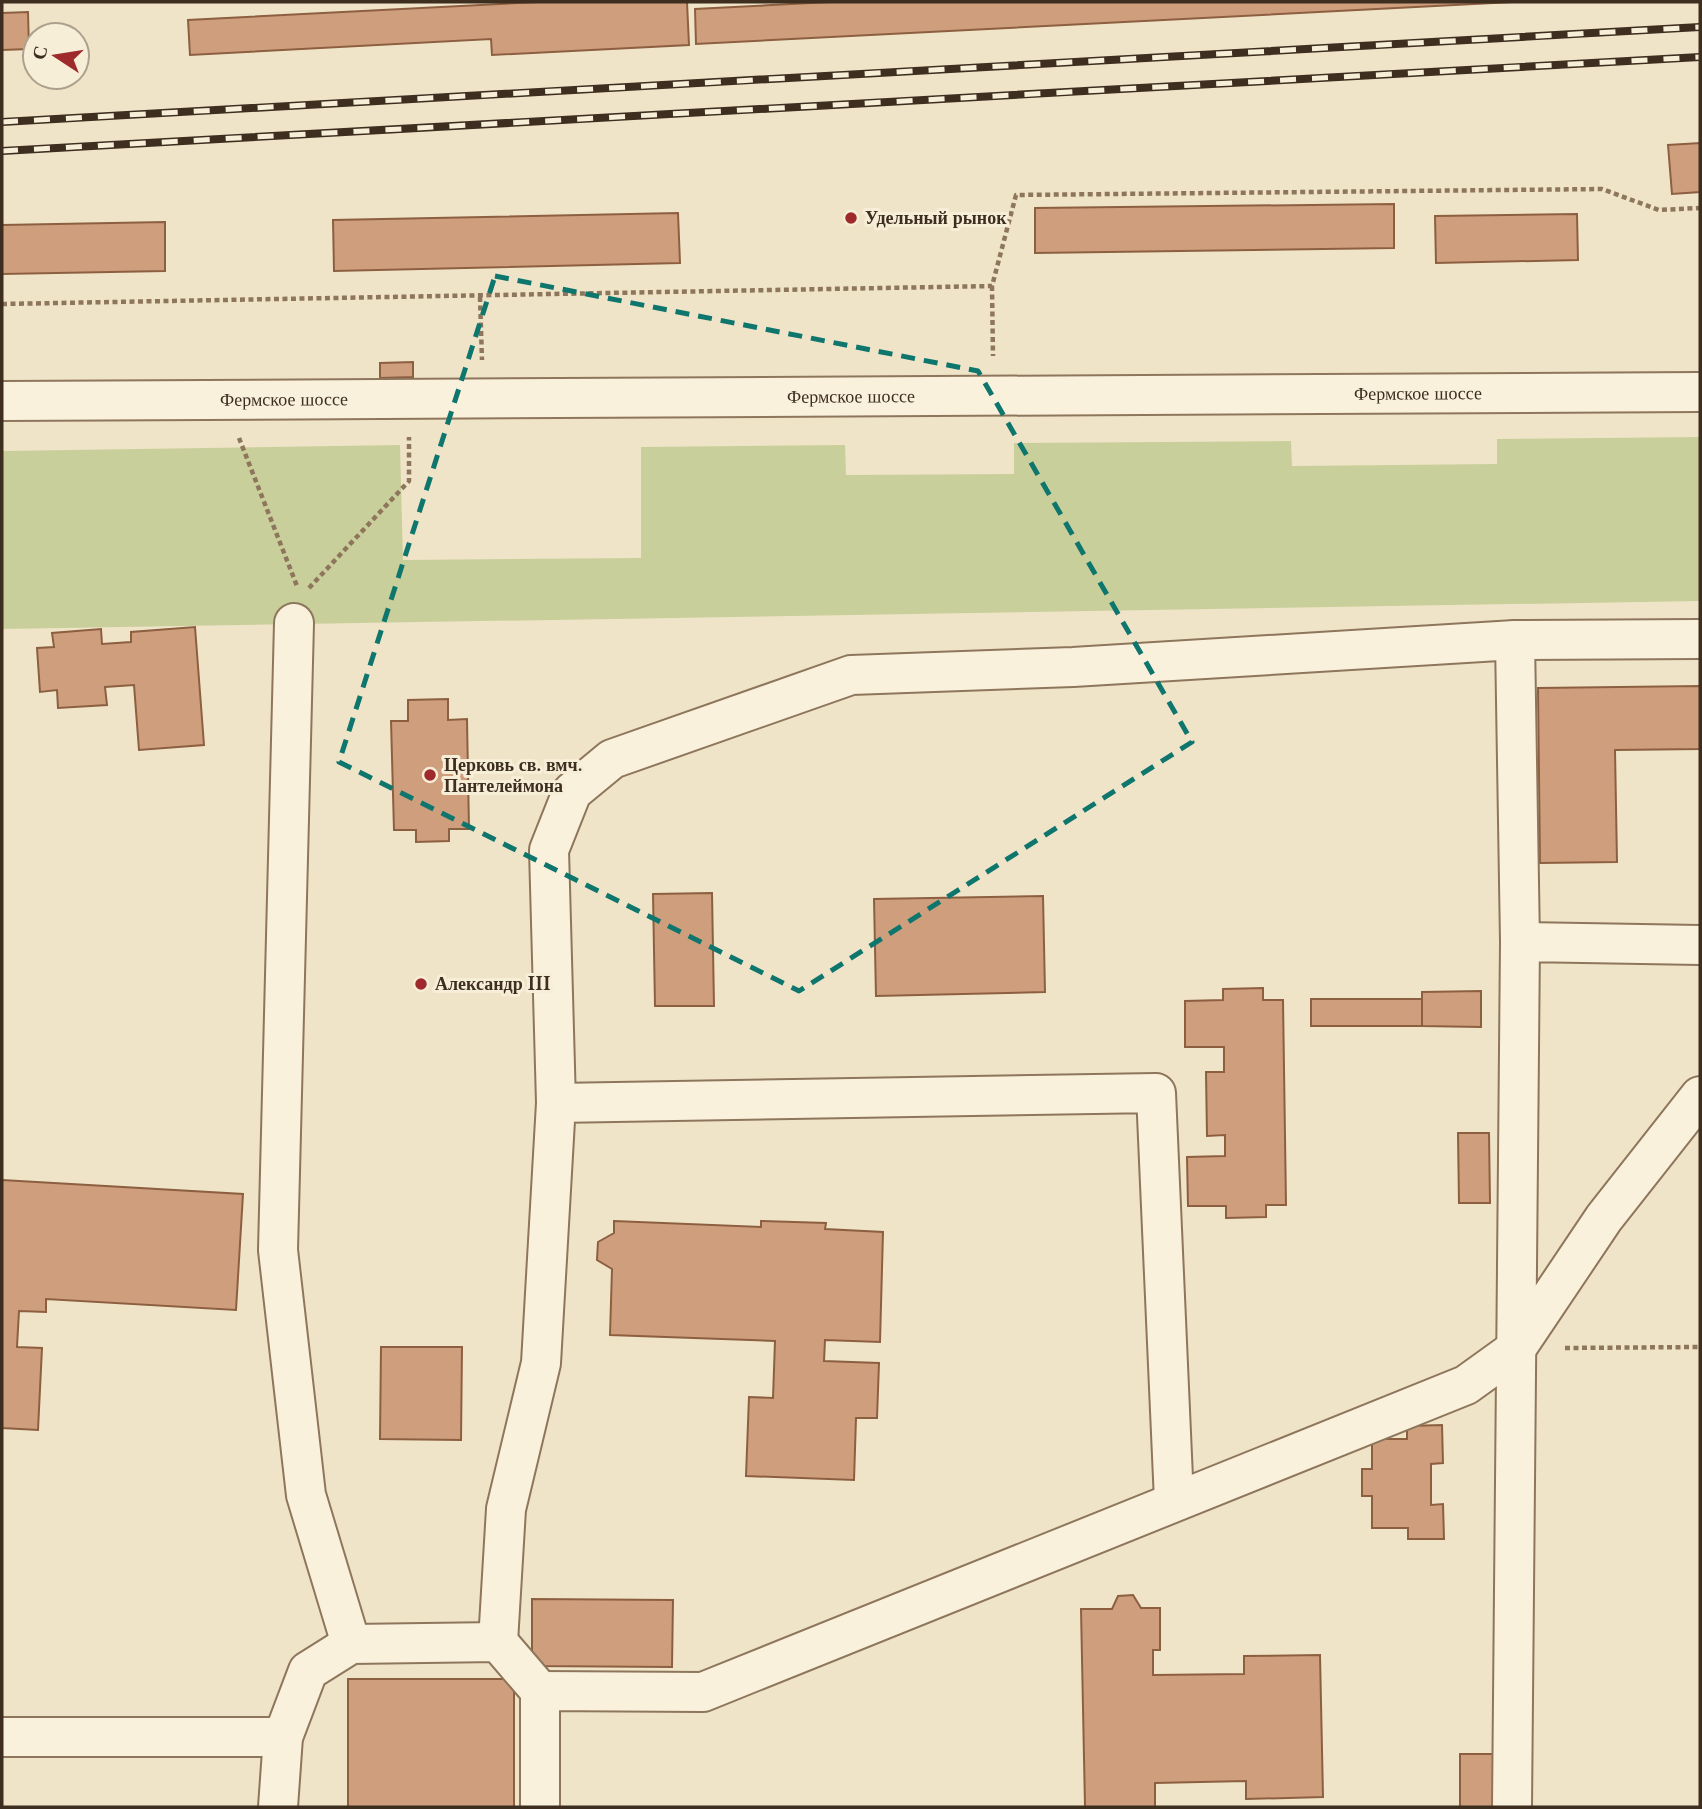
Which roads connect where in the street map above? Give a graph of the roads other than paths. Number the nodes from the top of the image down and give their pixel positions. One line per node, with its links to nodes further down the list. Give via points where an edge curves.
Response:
1 (1700, 392): 2 (street, Фермское шоссе)
2 (2, 401)
3 (294, 623): 13 (street, via 278,1250 306,1495)
4 (1700, 639): 5 (street)
5 (1515, 640): 6 (street); 9 (street, via 1073,667 851,675 612,759 572,792 549,850)
6 (1520, 942): 7 (street); 10 (street)
7 (1700, 945)
8 (1700, 1096): 10 (street, via 1604,1218)
9 (556, 1103): 11 (street, via 1156,1093); 12 (street, via 541,1363 506,1509)
10 (1516, 1349): 11 (street, via 1466,1385); 19 (street)
11 (1174, 1501): 14 (street, via 703,1692)
12 (498, 1642): 13 (street); 14 (street)
13 (351, 1644): 16 (street, via 309,1671)
14 (540, 1691): 18 (street)
15 (2, 1737): 16 (street)
16 (282, 1737): 17 (street)
17 (278, 1807)
18 (540, 1807)
19 (1512, 1807)

